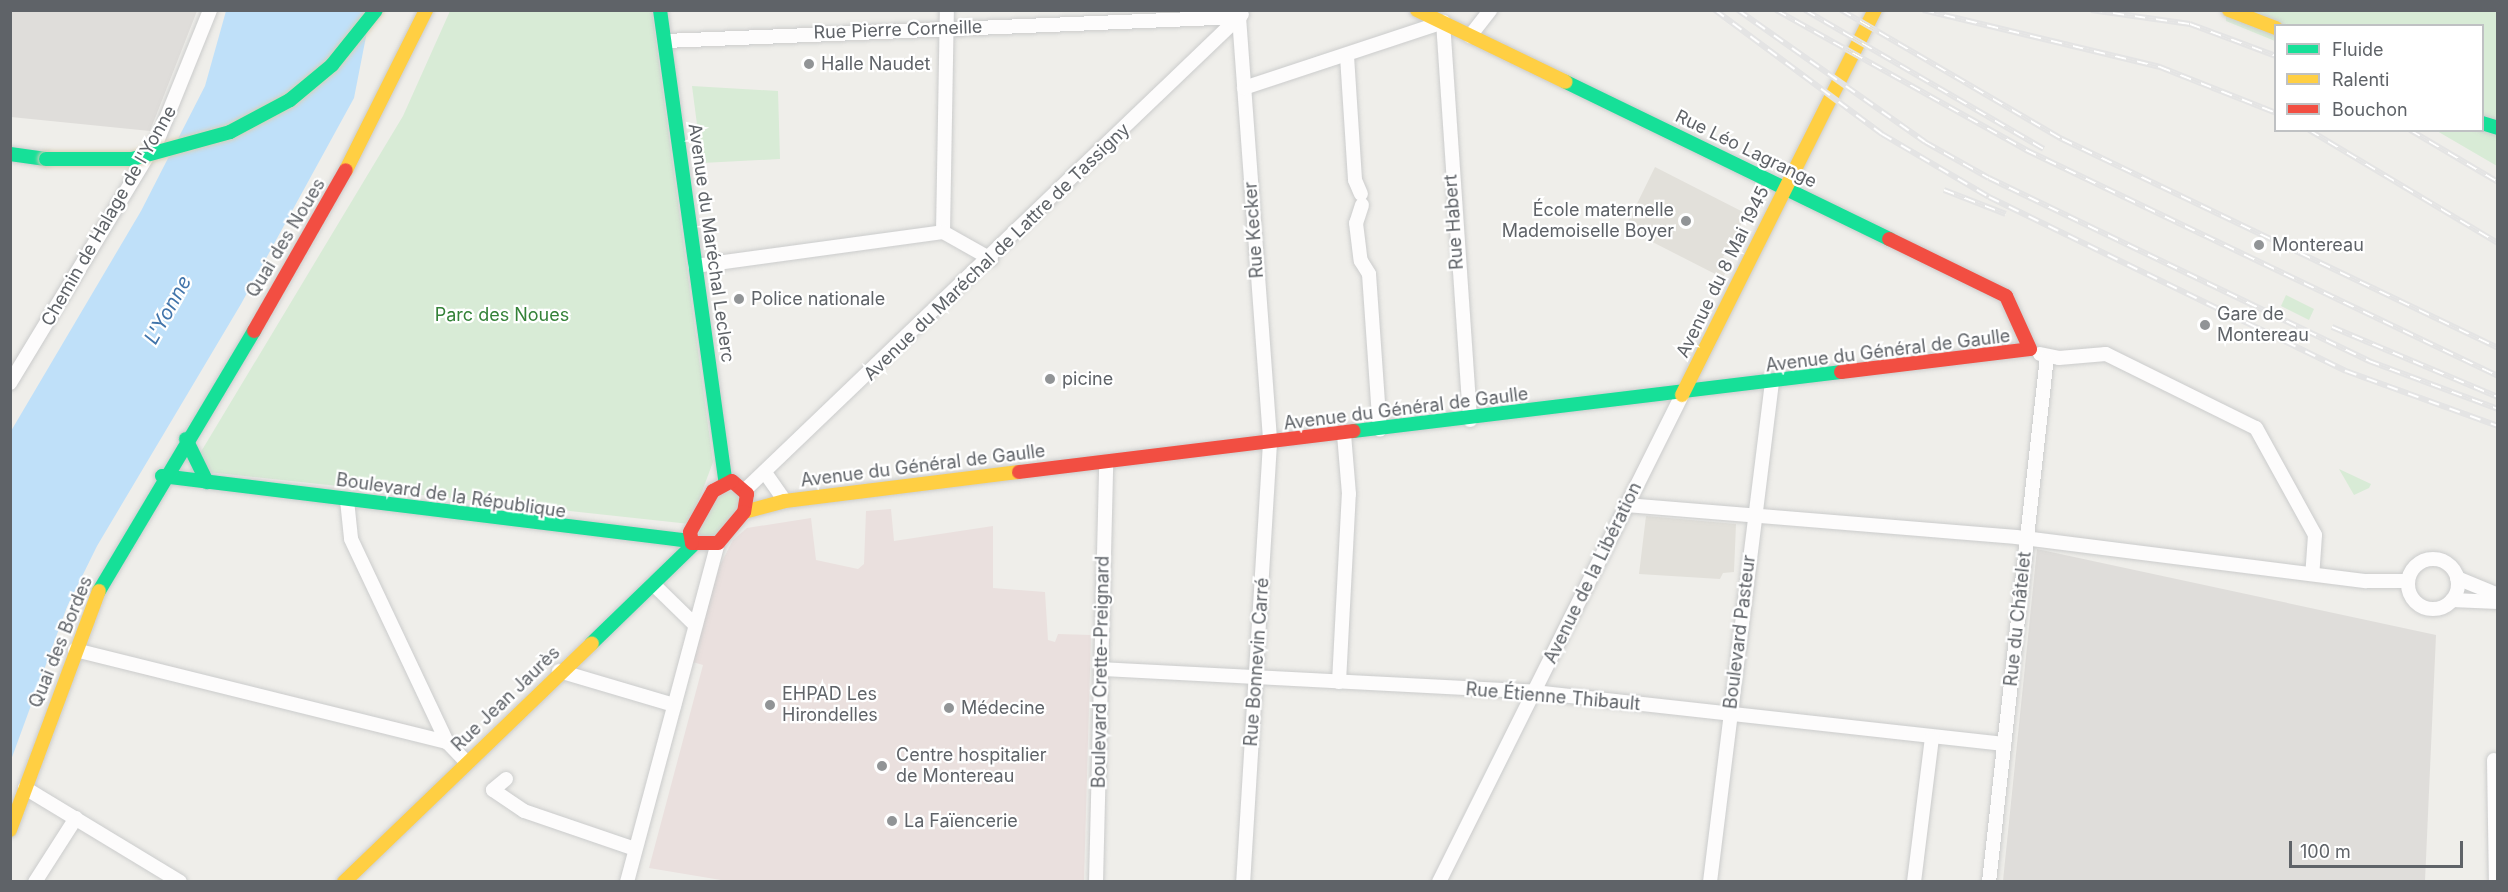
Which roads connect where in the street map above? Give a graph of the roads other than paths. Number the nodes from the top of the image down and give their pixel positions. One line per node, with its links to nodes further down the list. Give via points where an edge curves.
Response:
1 (210, 10): 26 (street, Chemin de Halage de l'Yonne, via 158,139)
2 (376, 10): 18 (main road, bridge, via 332,65 290,100 230,132 132,159 46,159)
3 (426, 10): 31 (main road, Quai des Noues, via 327,208)
4 (660, 10): 15 (main road, Avenue du Maréchal Leclerc)
5 (947, 10): 13 (street)
6 (1417, 10): 11 (main road, Rue Léo Lagrange)
7 (1490, 10): 14 (street)
8 (1875, 10): 19 (main road, Avenue du 8 Mai 1945)
9 (2229, 10): 12 (main road)
10 (1242, 14): 13 (street, Rue Pierre Corneille); 17 (street, Rue Kecker); 21 (street, Avenue du Maréchal de Lattre de Tassigny)
11 (1443, 22): 14 (main road, Rue Léo Lagrange); 16 (street); 28 (street, Rue Habert)
12 (2274, 27)
13 (946, 28): 15 (street, Rue Pierre Corneille); 20 (street)
14 (1470, 36): 19 (main road, Rue Léo Lagrange)
15 (665, 41): 22 (main road, Avenue du Maréchal Leclerc)
16 (1347, 56): 17 (street); 29 (street, via 1355,180 1361,200 1356,223 1361,261 1369,274)
17 (1244, 88): 32 (street, Rue Kecker)
18 (10, 154)
19 (1785, 188): 23 (main road, Rue Léo Lagrange, via 2006,296); 27 (main road, Avenue du 8 Mai 1945)
20 (943, 232): 21 (street); 22 (street)
21 (991, 259): 34 (street, Avenue du Maréchal de Lattre de Tassigny)
22 (695, 267): 36 (main road, Avenue du Maréchal Leclerc)
23 (2030, 349): 24 (street); 25 (main road, Avenue du Général de Gaulle)
24 (2047, 357): 44 (street, Rue du Châtelet); 47 (street, via 2106,354 2256,428 2315,535)
25 (1772, 382): 27 (main road, Avenue du Général de Gaulle); 43 (street, Boulevard Pasteur)
26 (10, 383)
27 (1682, 395): 28 (main road, Avenue du Général de Gaulle); 41 (street, Avenue de la Libération)
28 (1470, 420): 29 (main road, Avenue du Général de Gaulle)
29 (1380, 430): 30 (main road, Avenue du Général de Gaulle)
30 (1344, 435): 32 (main road, Avenue du Général de Gaulle); 59 (street, via 1349,494)
31 (186, 439): 35 (main road, Quai des Noues); 37 (main road)
32 (1270, 443): 33 (main road, Avenue du Général de Gaulle); 58 (street, Rue Bonnevin Carré)
33 (1106, 463): 40 (main road, Avenue du Général de Gaulle); 56 (street, Boulevard Crette-Preignard)
34 (766, 474): 38 (street, Avenue du Maréchal de Lattre de Tassigny); 40 (street, Avenue du Général de Gaulle)
35 (162, 476): 37 (main road, Boulevard de la République); 55 (main road, Quai des Bordes, via 101,586)
36 (725, 480): 38 (main road, Avenue du Général de Gaulle); 45 (main road, via 708,500)
37 (207, 482): 39 (main road, Boulevard de la République)
38 (746, 492): 40 (main road, Avenue du Général de Gaulle); 42 (main road)
39 (348, 500): 45 (main road, Boulevard de la République); 64 (street, via 351,539)
40 (785, 501): 42 (main road, Avenue du Général de Gaulle)
41 (1627, 506): 43 (street); 60 (street, Avenue de la Libération)
42 (744, 512): 46 (main road)
43 (1754, 516): 44 (street); 62 (street, Boulevard Pasteur)
44 (2027, 538): 47 (street); 65 (street, Rue du Châtelet)
45 (692, 542): 46 (main road, Boulevard de la République); 50 (main road, Rue Jean Jaurès)
46 (718, 543): 54 (street)
47 (2312, 574): 49 (street)
48 (2457, 578): 49 (street, via 2449,564 2434,559 2418,564); 51 (street); 52 (street)
49 (2408, 581): 52 (street, via 2421,606 2438,608)
50 (653, 584): 54 (street); 57 (main road, Rue Jean Jaurès)
51 (2498, 596)
52 (2452, 600): 53 (street)
53 (2498, 602)
54 (695, 626): 61 (street)
55 (75, 650): 64 (street); 69 (main road, Quai des Bordes)
56 (1101, 669): 58 (street, Rue Étienne Thibault); 77 (street, Boulevard Crette-Preignard)
57 (559, 671): 61 (street); 67 (main road, Rue Jean Jaurès)
58 (1256, 677): 59 (street, Rue Étienne Thibault); 78 (street, Rue Bonnevin Carré)
59 (1339, 682): 60 (street, Rue Étienne Thibault)
60 (1533, 692): 62 (street, Rue Étienne Thibault); 79 (street, Avenue de la Libération)
61 (674, 705): 72 (street)
62 (1730, 714): 63 (street, Rue Étienne Thibault); 80 (street, Boulevard Pasteur)
63 (1932, 737): 65 (street, Rue Étienne Thibault); 81 (street)
64 (447, 742): 67 (street)
65 (2004, 744): 82 (street, Rue du Châtelet)
66 (2494, 760): 83 (street)
67 (465, 762): 75 (main road, Rue Jean Jaurès)
68 (506, 779): 72 (street, via 493,790 514,806)
69 (25, 788): 70 (street); 71 (main road, Quai des Bordes)
70 (76, 818): 73 (street); 74 (street)
71 (10, 830)
72 (635, 849): 76 (street)
73 (35, 882)
74 (180, 882)
75 (344, 882)
76 (627, 882)
77 (1096, 882)
78 (1243, 882)
79 (1439, 882)
80 (1710, 882)
81 (1914, 882)
82 (1989, 882)
83 (2496, 882)

